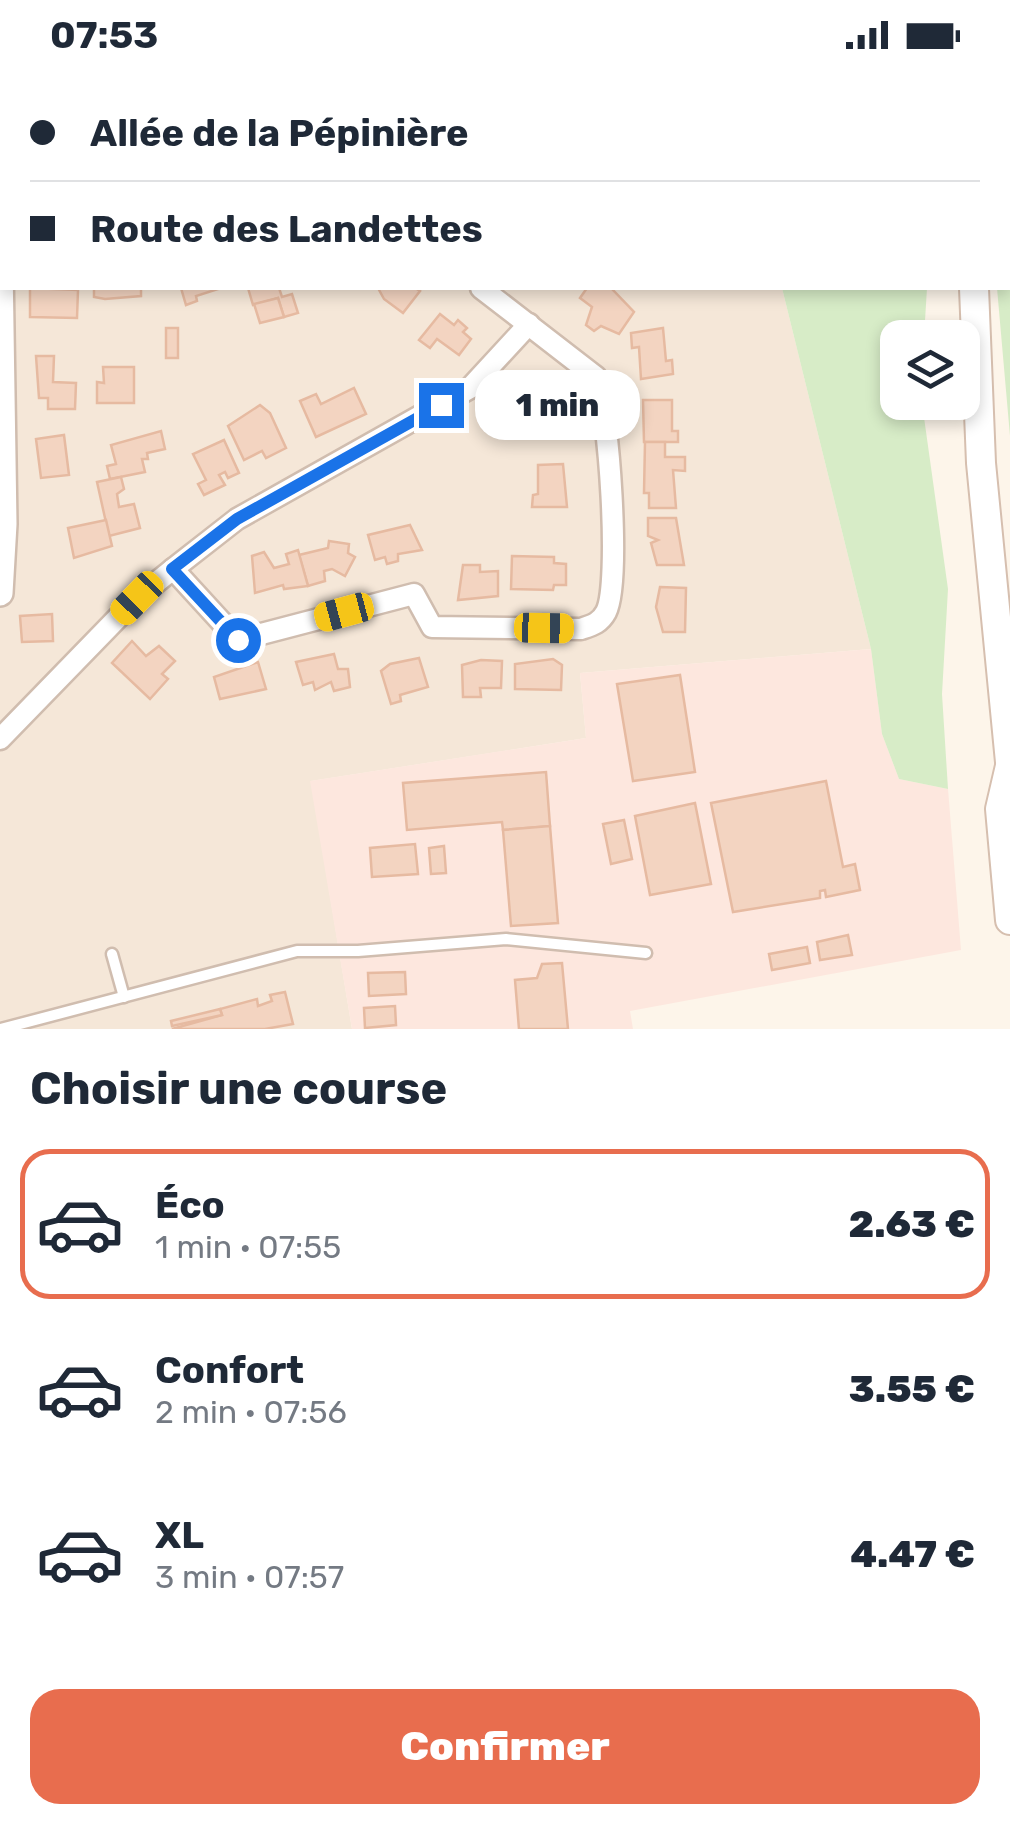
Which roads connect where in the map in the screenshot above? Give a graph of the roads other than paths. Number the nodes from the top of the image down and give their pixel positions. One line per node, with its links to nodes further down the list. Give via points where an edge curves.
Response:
1 (0, 91): 2 (street)
2 (0, 104)
3 (0, 290): 7 (street)
4 (484, 290): 6 (street)
5 (974, 290): 12 (main road, via 981,464)
6 (529, 324): 9 (street, via 470,388 237,519); 9 (street, via 596,376 604,396 612,506 608,609 598,624 432,627 414,594 238,640)
7 (1, 342): 8 (street)
8 (2, 524): 10 (street)
9 (172, 569): 11 (street)
10 (0, 593)
11 (0, 739)
12 (1010, 764): 13 (main road, via 1000,809)
13 (1010, 920)
14 (646, 953): 16 (lane, via 506,938 297,951)
15 (112, 954): 16 (lane)
16 (124, 997): 17 (lane)
17 (1, 1029)

